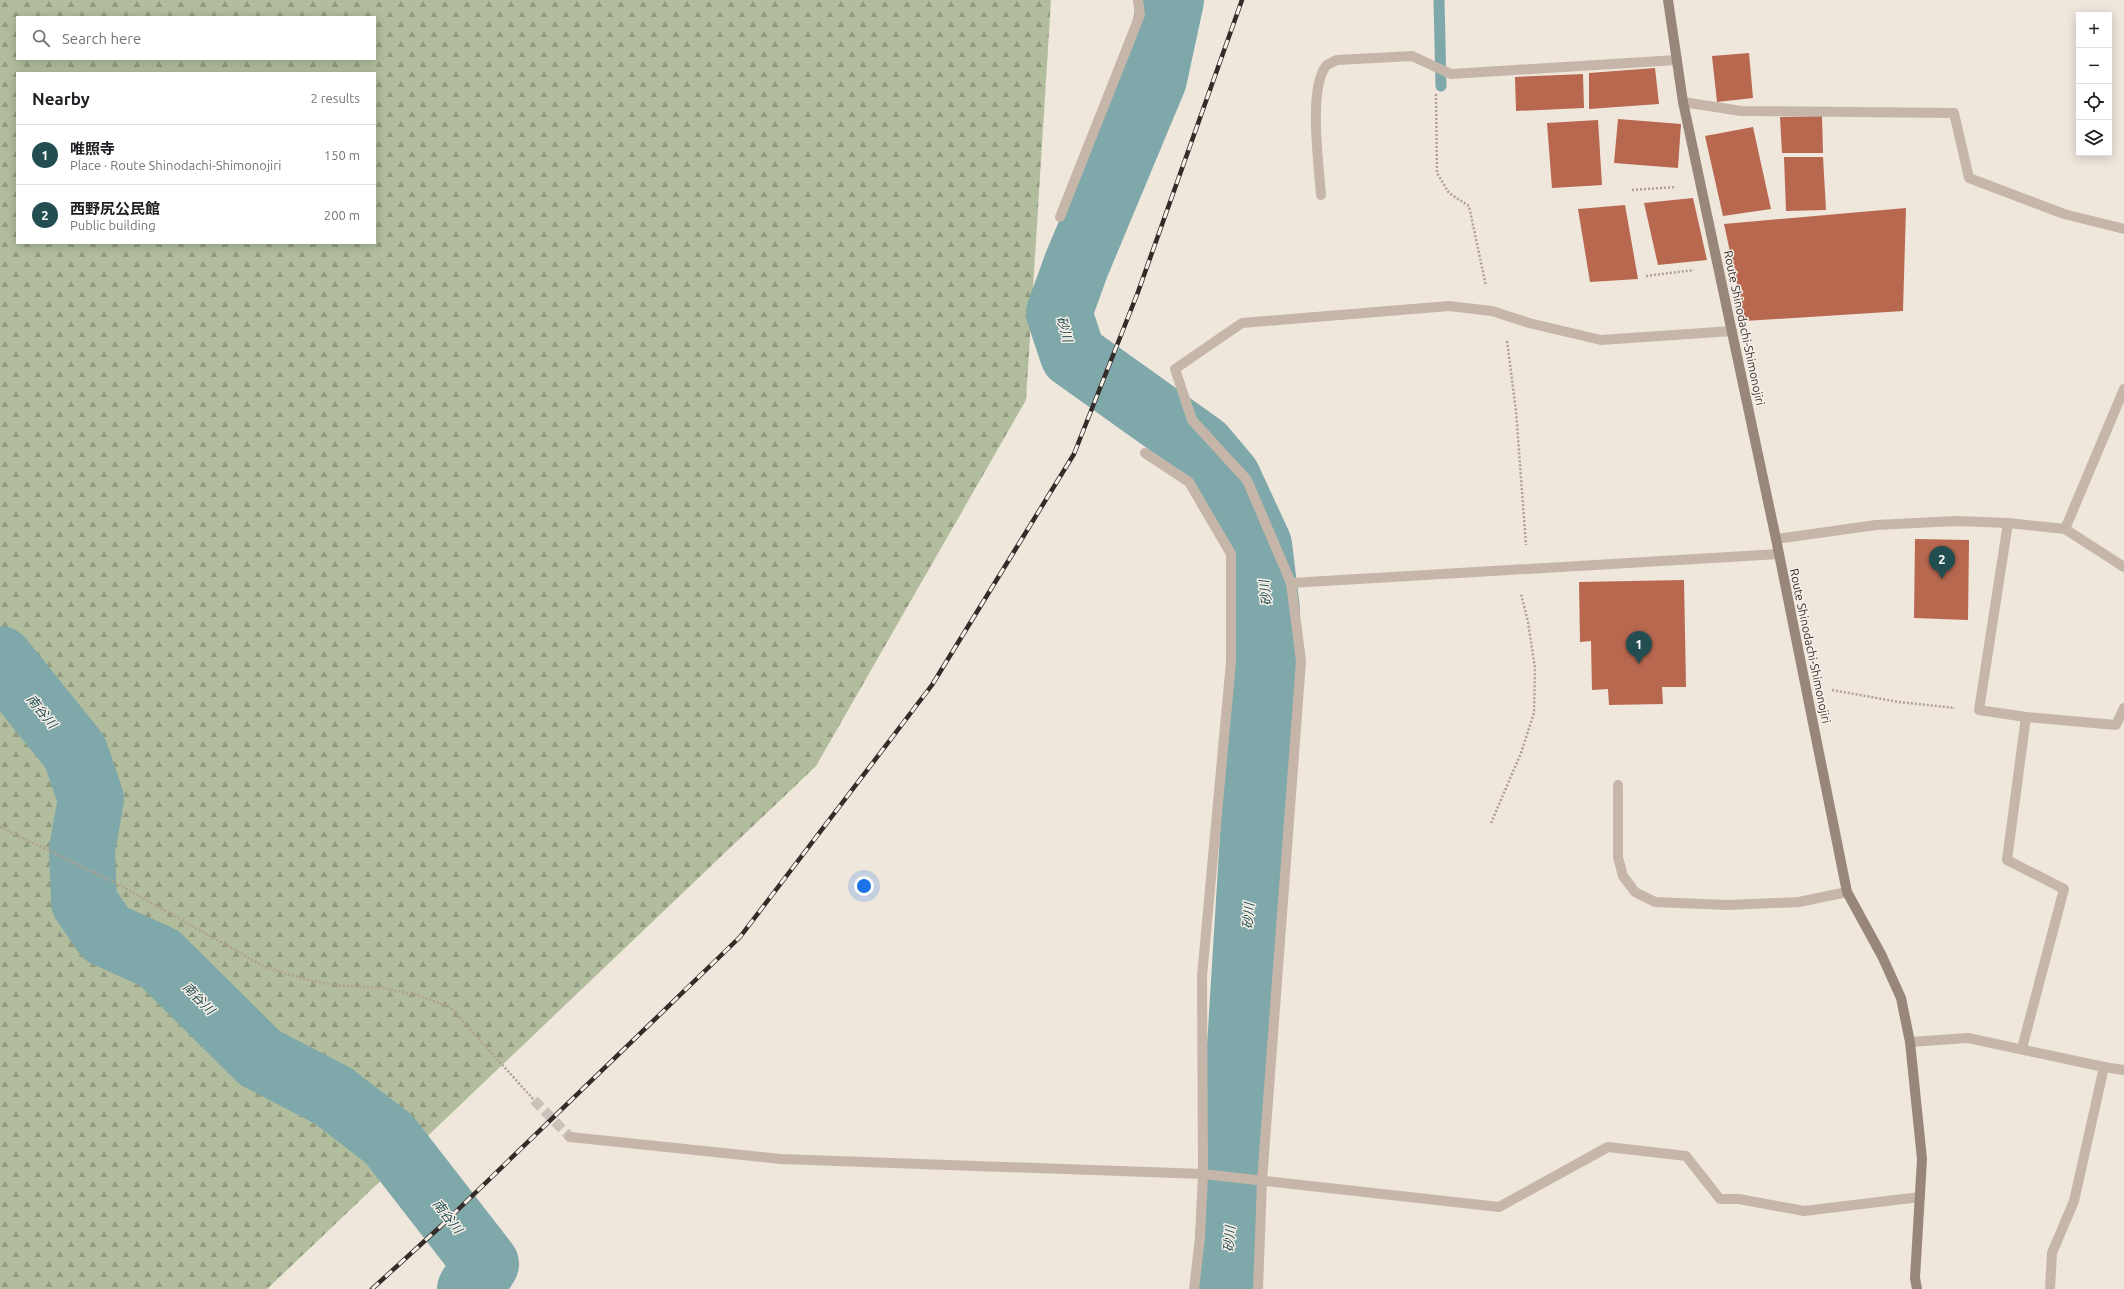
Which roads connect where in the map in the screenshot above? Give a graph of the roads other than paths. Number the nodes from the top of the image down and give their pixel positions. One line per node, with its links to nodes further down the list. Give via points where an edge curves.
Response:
1 (1138, 0): 6 (street, via 1140,14)
2 (1668, 0): 3 (main road, Route Shinodachi-Shimonojiri)
3 (1677, 60): 4 (main road, Route Shinodachi-Shimonojiri); 5 (street, via 1451,74 1412,56 1337,60 1328,65 1321,78 1316,110)
4 (1683, 102): 7 (street, via 1741,111 1954,113 1969,178 2064,214); 8 (main road, Route Shinodachi-Shimonojiri)
5 (1321, 195)
6 (1060, 216)
7 (2124, 229)
8 (1732, 331): 13 (main road, Route Shinodachi-Shimonojiri); 16 (street, via 1602,340 1492,311 1449,306 1242,323 1175,369 1192,420 1247,480)
9 (2124, 389): 12 (street)
10 (1145, 453): 26 (street, via 1189,482 1231,554 1231,662 1202,976)
11 (2008, 523): 12 (street); 13 (street, via 1956,521 1876,525); 18 (street, via 1979,710)
12 (2065, 529): 15 (street)
13 (1776, 539): 14 (main road, Route Shinodachi-Shimonojiri)
14 (1778, 554): 16 (street); 20 (main road, Route Shinodachi-Shimonojiri)
15 (2124, 567)
16 (1291, 583): 27 (street, via 1301,661)
17 (2124, 708): 18 (street, via 2116,725)
18 (2026, 717): 22 (street, via 2007,860 2064,889)
19 (1618, 785): 20 (street, via 1618,857 1623,876 1635,892 1654,902 1728,905 1799,902)
20 (1847, 892): 21 (main road, Route Shinodachi-Shimonojiri, via 1882,956 1901,998)
21 (1910, 1042): 22 (street, via 1968,1038); 28 (main road, Route Shinodachi-Shimonojiri, via 1922,1159)
22 (2022, 1048): 23 (street)
23 (2104, 1067): 24 (street); 34 (street, via 2074,1201 2052,1253)
24 (2124, 1070)
25 (570, 1137): 26 (street, via 781,1159)
26 (1203, 1174): 27 (street); 30 (street, via 1200,1238)
27 (1262, 1181): 28 (street, via 1499,1207 1608,1147 1686,1156 1720,1199 1739,1199 1804,1211); 31 (street)
28 (1920, 1197): 29 (main road, Route Shinodachi-Shimonojiri)
29 (1915, 1278): 32 (main road); 33 (main road, Route Shinodachi-Shimonojiri)
30 (1194, 1289)
31 (1258, 1289)
32 (1909, 1289)
33 (1918, 1289)
34 (2050, 1289)

